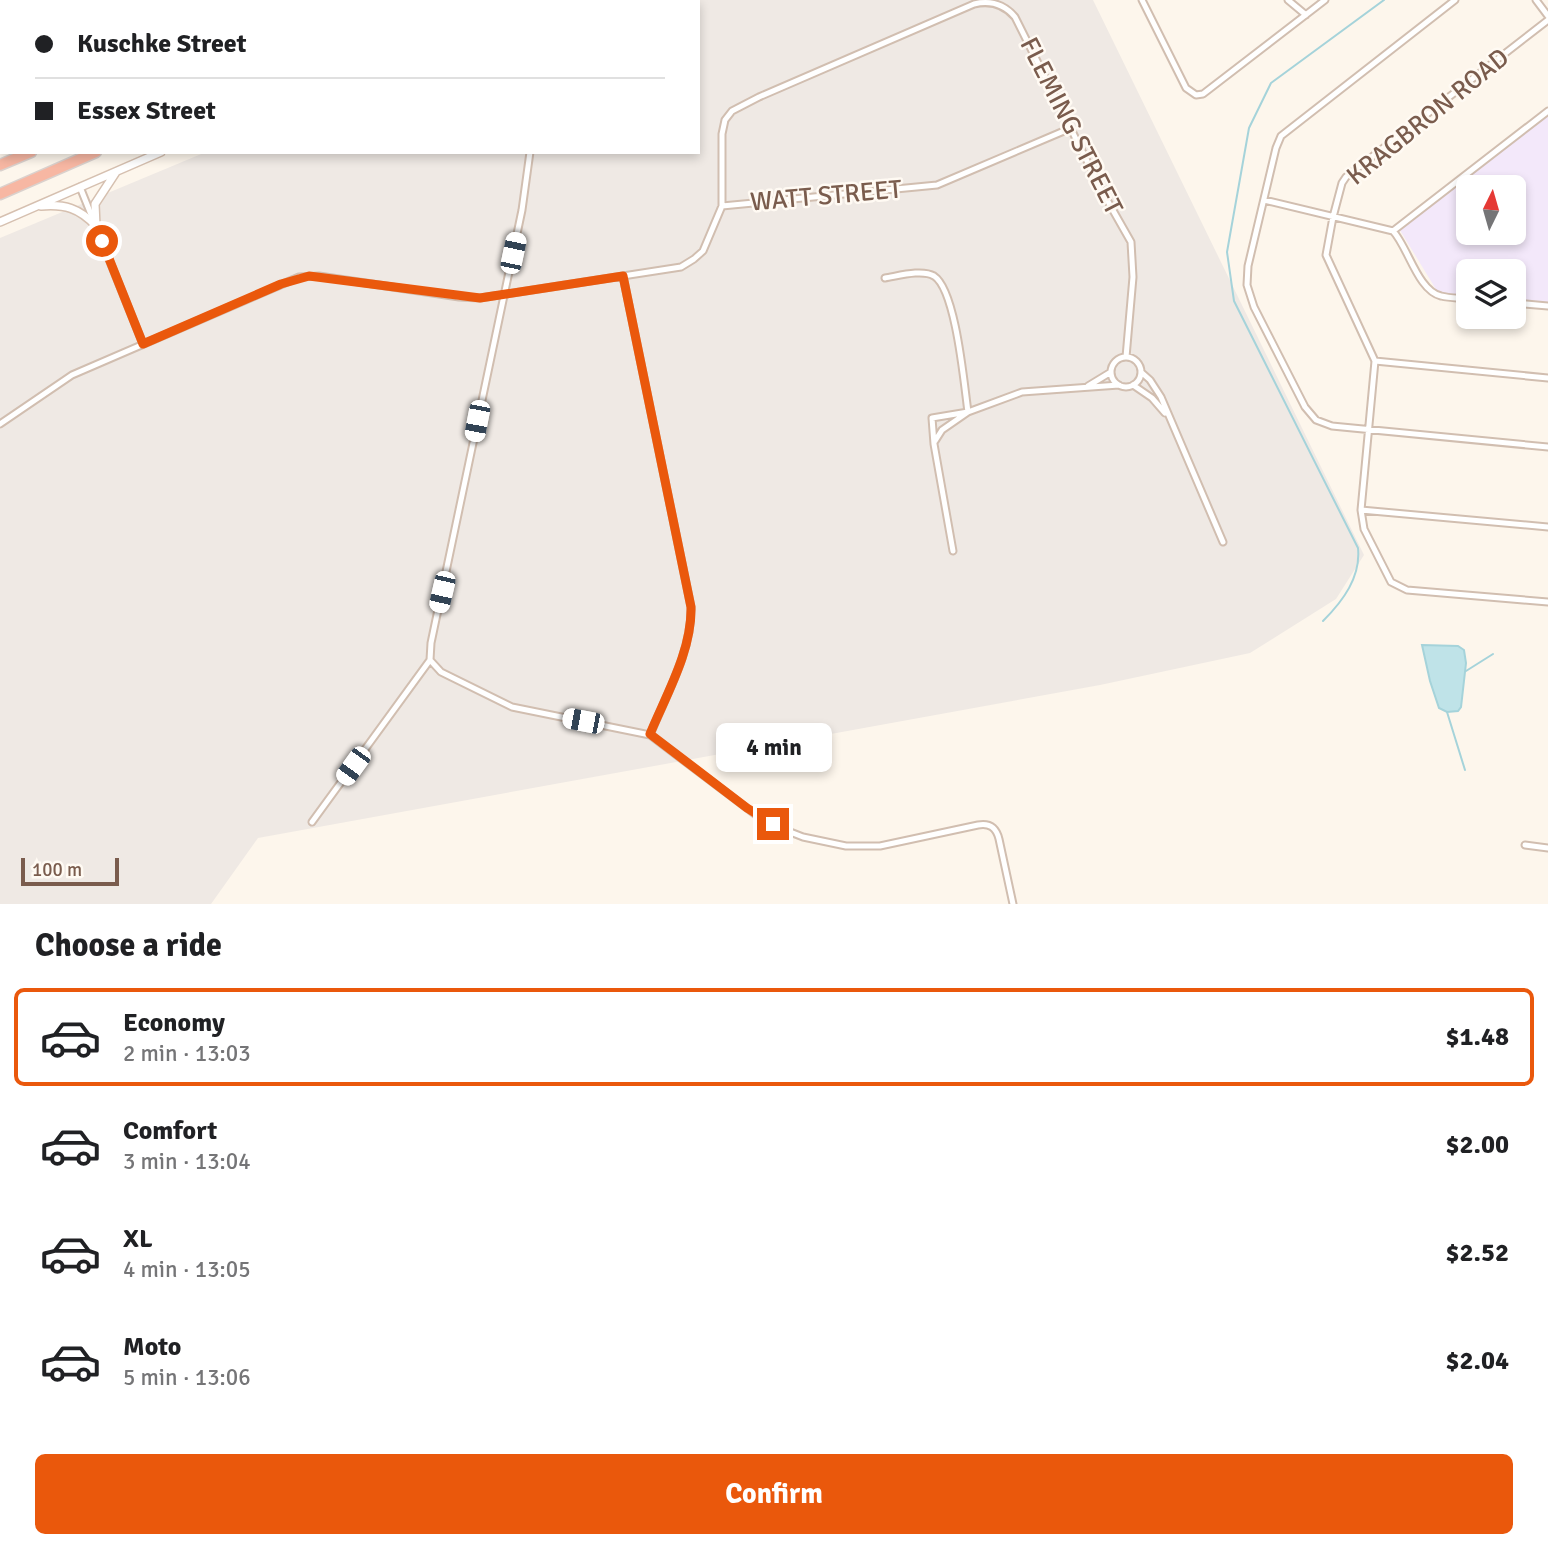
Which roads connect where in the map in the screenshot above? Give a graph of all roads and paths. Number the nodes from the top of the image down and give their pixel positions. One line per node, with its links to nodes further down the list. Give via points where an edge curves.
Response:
1 (1142, 0): 6 (street, via 1193,94 1203,94)
2 (1288, 0): 6 (street)
3 (1325, 0): 6 (street)
4 (1455, 0): 18 (street, via 1288,129 1276,148)
5 (1536, 0): 7 (street)
6 (1306, 15)
7 (1548, 18): 21 (street, KRAGBRON ROAD, via 1346,177)
8 (1548, 111): 24 (street)
9 (1071, 128): 19 (street, WATT STREET, via 929,187); 19 (street, FLEMING STREET, via 1015,18 1002,5 981,3 732,111 722,130); 32 (street, FLEMING STREET, via 1131,242)
10 (26, 154): 14 (highway)
11 (91, 154): 17 (highway)
12 (156, 154): 15 (main road)
13 (530, 154): 27 (street)
14 (0, 165)
15 (116, 171): 16 (main road); 23 (main road, via 95,204)
16 (79, 187): 20 (main road); 23 (street)
17 (0, 194)
18 (1264, 200): 21 (street); 43 (street, via 1248,266 1247,285 1254,307 1312,416 1322,423)
19 (722, 206): 25 (street, FLEMING STREET, via 708,242 694,260 674,269)
20 (34, 207): 22 (main road); 23 (main road, via 71,207)
21 (1333, 217): 24 (street); 33 (street, KRAGBRON ROAD, via 1327,261)
22 (0, 222)
23 (96, 226): 31 (street)
24 (1393, 231): 28 (street, via 1431,292)
25 (623, 276): 27 (street, FLEMING STREET); 52 (street, via 691,607 683,654)
26 (885, 278): 40 (street, via 929,274 947,291)
27 (504, 296): 31 (street, FLEMING STREET, via 459,297 309,276); 51 (street)
28 (1456, 298)
29 (1526, 304): 30 (street)
30 (1548, 306)
31 (143, 344): 42 (street, FLEMING STREET, via 72,375)
32 (1126, 357): 34 (street, via 1116,361); 35 (street, via 1137,362)
33 (1375, 361): 36 (street); 43 (street)
34 (1111, 372): 37 (street); 39 (street)
35 (1141, 372): 38 (street); 41 (street, via 1161,397)
36 (1548, 378)
37 (1119, 385): 38 (street); 39 (street)
38 (1133, 385): 41 (street)
39 (1086, 387): 40 (street, via 1022,392)
40 (968, 412): 44 (street, via 942,430); 44 (street, via 932,418)
41 (1167, 415): 48 (street)
42 (0, 425)
43 (1368, 430): 45 (street); 46 (street)
44 (934, 444): 49 (street)
45 (1548, 447)
46 (1361, 510): 47 (street); 50 (street, via 1364,529 1396,586)
47 (1548, 527)
48 (1223, 542)
49 (953, 551)
50 (1548, 603)
51 (430, 660): 52 (street, via 441,672 512,707); 53 (street)
52 (650, 734): 56 (street, via 757,815 812,839 880,846 989,825 999,838)
53 (312, 822)
54 (1525, 845): 55 (street)
55 (1548, 848)
56 (1013, 904)

